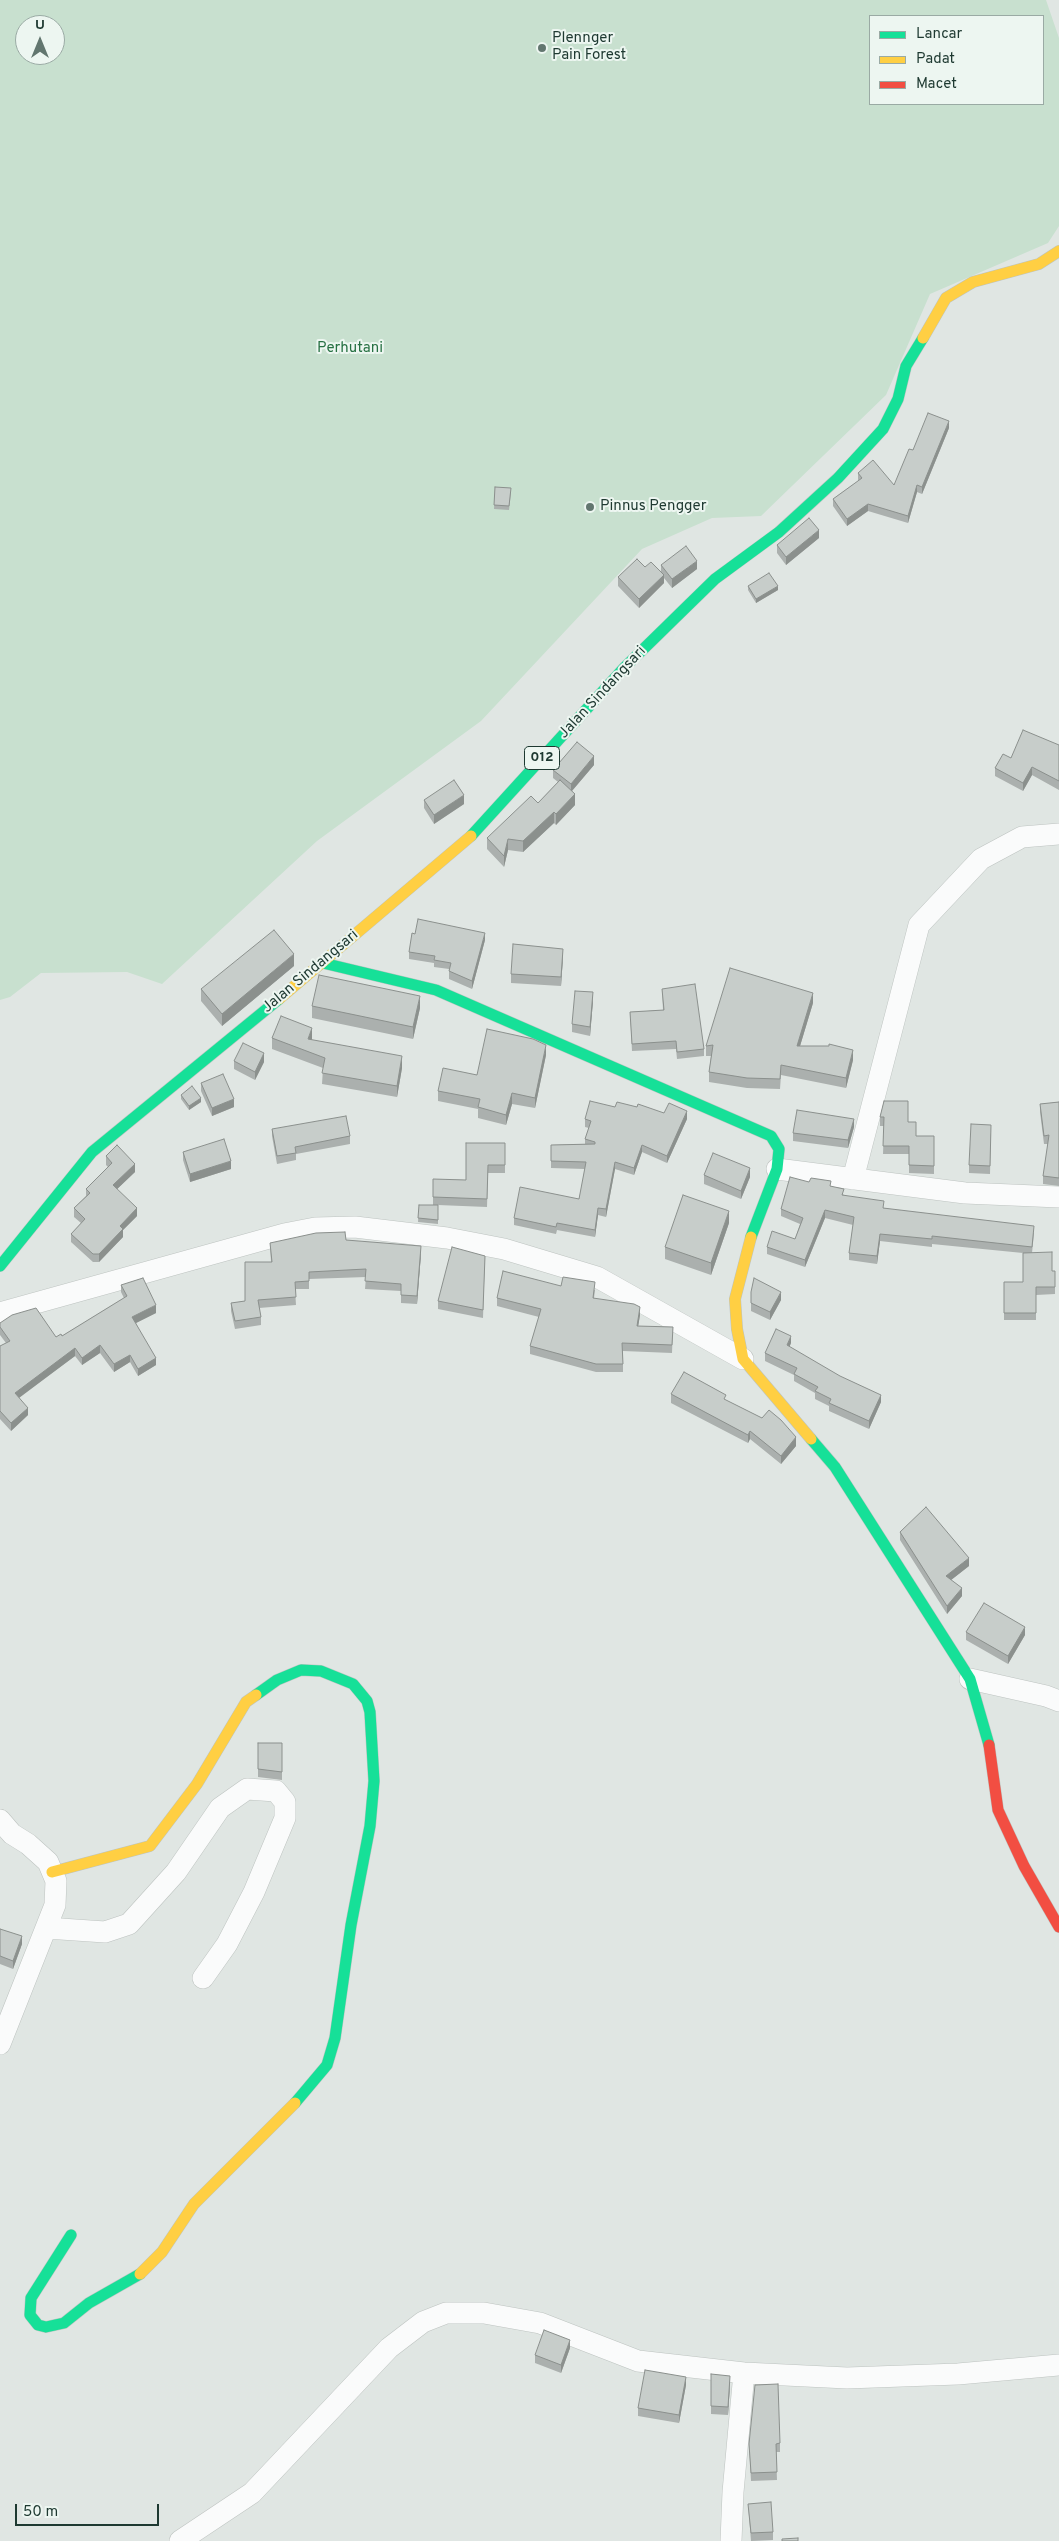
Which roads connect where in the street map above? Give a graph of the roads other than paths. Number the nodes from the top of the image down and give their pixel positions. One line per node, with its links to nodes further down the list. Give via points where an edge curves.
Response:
1 (1059, 251): 3 (street, Jalan Sindangsari / 012, via 1040,264 973,282 946,298 906,366 898,399 883,429 838,478 778,532 715,579 624,668 466,842)
2 (1059, 834): 5 (street, via 1022,837 981,859 919,925)
3 (323, 963): 4 (street, via 444,993 739,1121 771,1136 780,1149); 7 (street, Jalan Sindangsari / 012, via 92,1152)
4 (777, 1169): 5 (street); 9 (street, via 756,1223 735,1299)
5 (853, 1179): 6 (street, via 965,1193)
6 (1059, 1197)
7 (0, 1266)
8 (0, 1313): 9 (street, via 284,1234 314,1228 355,1227 447,1238 504,1249 597,1277)
9 (743, 1359): 10 (street, via 835,1467)
10 (970, 1679): 11 (street); 14 (street, via 988,1735 998,1810 1024,1866)
11 (1059, 1701)
12 (0, 1820): 13 (street, via 12,1834 48,1862)
13 (52, 1872): 15 (street, via 56,1881 56,1905); 18 (street, via 150,1846 196,1784 246,1702 277,1680 301,1670 321,1671 353,1684 367,1701 374,1781 370,1826 351,1925 335,2038 327,2065 316,2082 194,2204 146,2270 94,2300 64,2323 46,2327 38,2325 30,2315 31,2298)
14 (1059, 1927)
15 (46, 1928): 16 (street, via 105,1932 129,1924 176,1872 220,1808 248,1789 273,1790 285,1802 285,1818 245,1910 227,1944); 17 (street)
16 (202, 1978)
17 (0, 2044)
18 (71, 2235)
19 (1059, 2365): 20 (street, via 958,2374 846,2378)
20 (744, 2373): 21 (street, via 638,2361 540,2323 484,2313 446,2313 423,2322 389,2348 252,2493); 22 (street)
21 (180, 2541)
22 (731, 2541)

